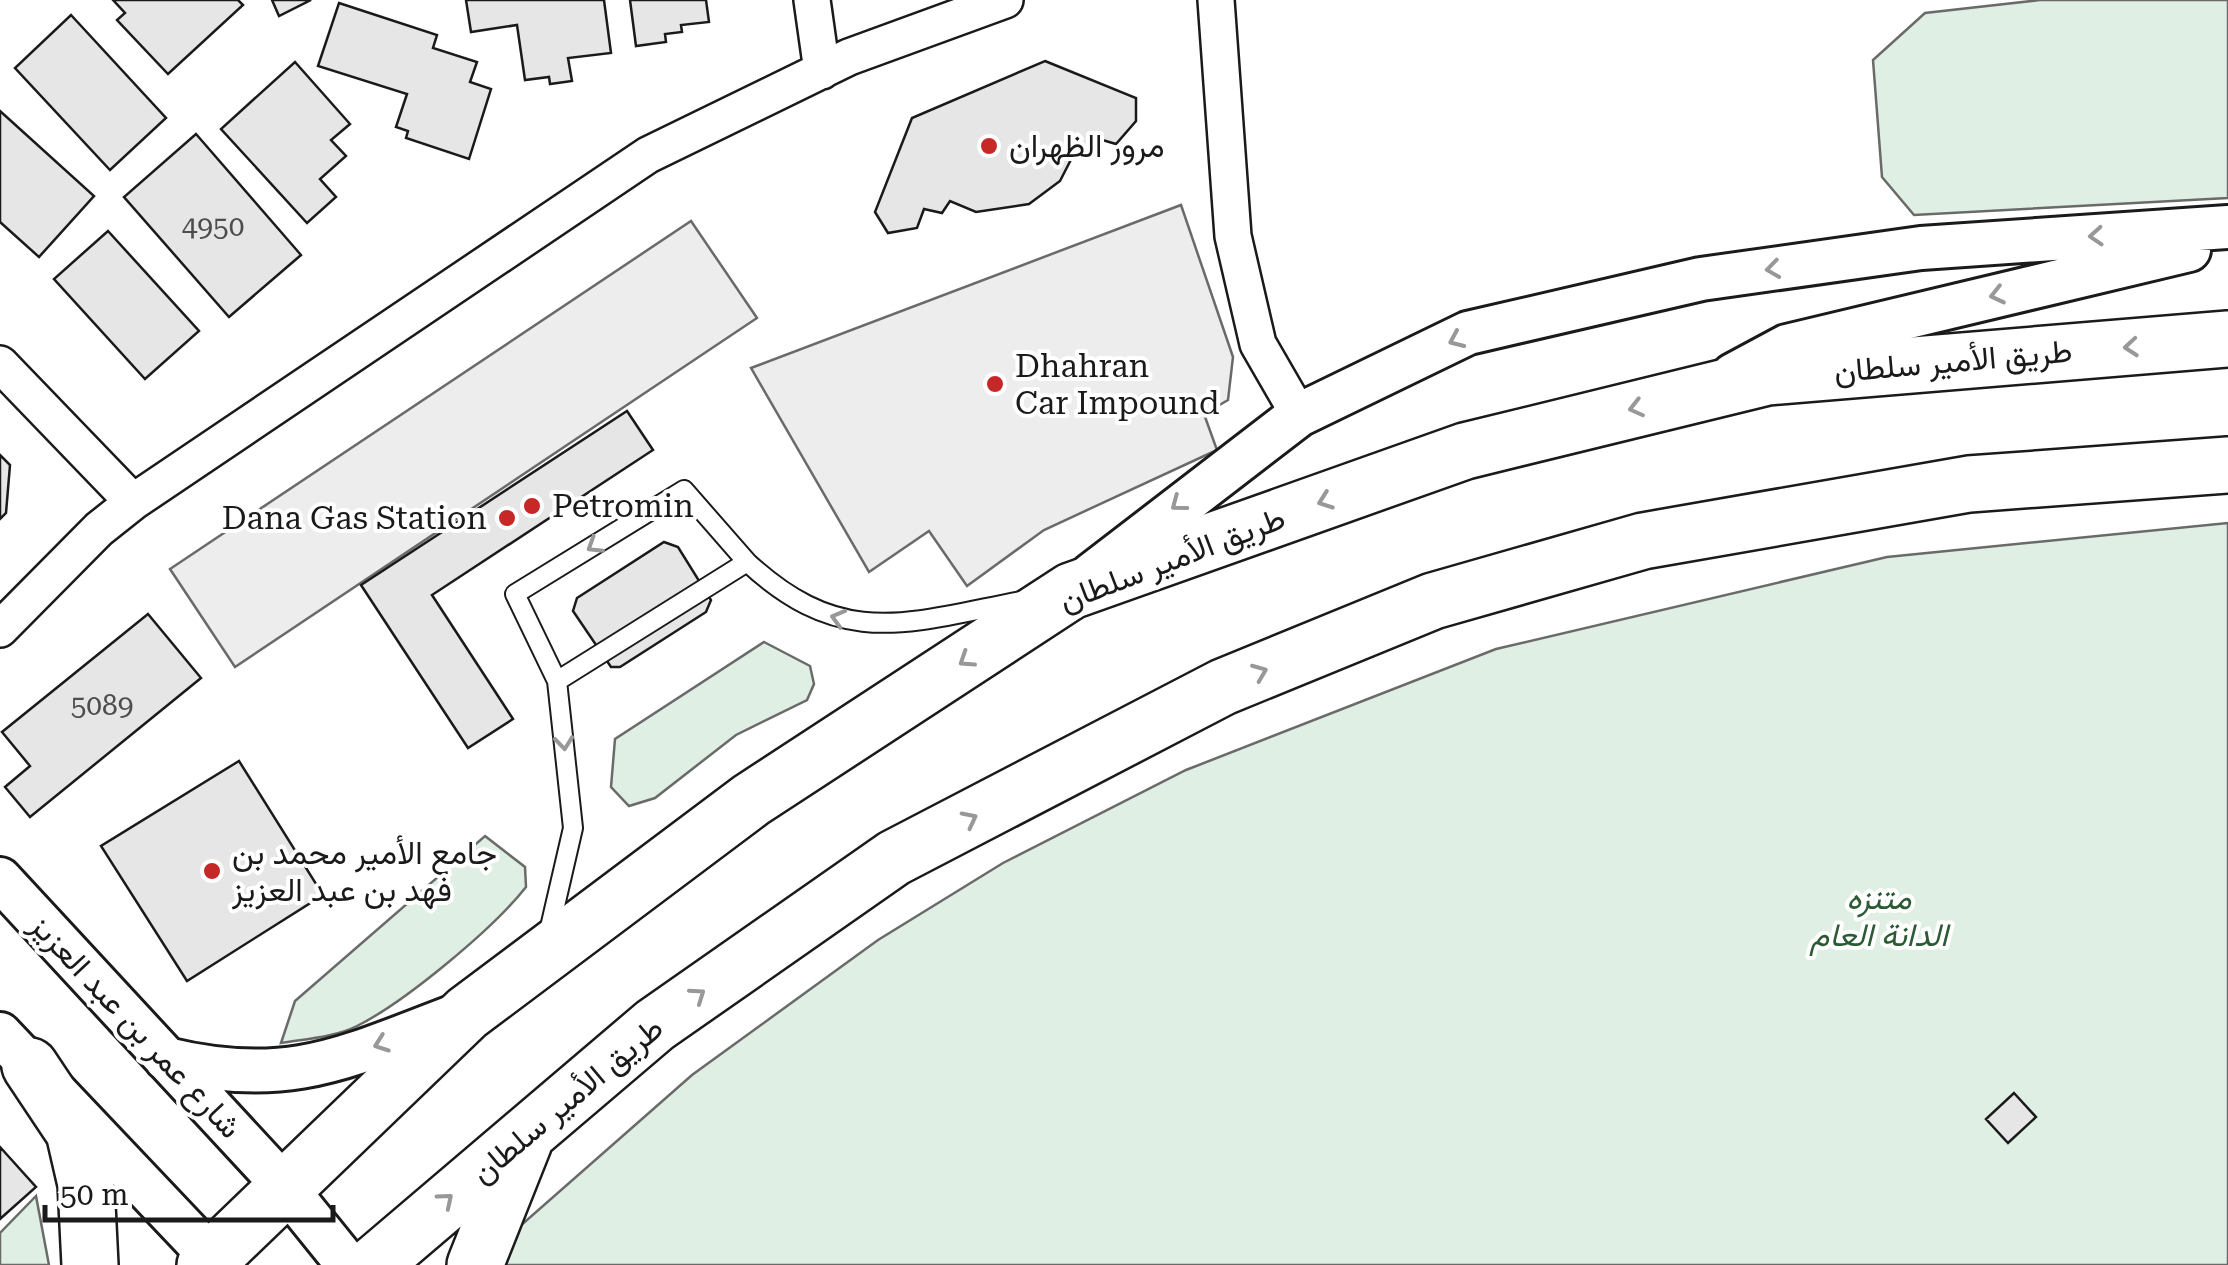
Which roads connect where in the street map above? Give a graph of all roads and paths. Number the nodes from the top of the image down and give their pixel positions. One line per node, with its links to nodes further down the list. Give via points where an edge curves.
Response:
1 (812, 0): 4 (street)
2 (1005, 0): 4 (street)
3 (1216, 0): 10 (street, via 1233,236 1258,344)
4 (822, 72): 12 (street, via 648,155)
5 (2228, 227): 10 (street, one-way to 10, via 1921,248 1701,279 1468,334)
6 (2228, 241): 9 (street, one-way to 9, via 1788,346)
7 (2228, 339): 9 (main road, طريق الأمير سلطان, one-way to 9, via 1767,376)
8 (0, 364): 12 (street)
9 (1708, 390): 14 (main road, طريق الأمير سلطان, one-way to 14, via 1465,451)
10 (1299, 415): 14 (street, one-way to 14)
11 (2228, 464): 22 (main road, طريق الأمير سلطان, one-way to 11, via 656,1025 894,858 1224,687 1433,601 1644,541 1950,487)
12 (133, 502): 15 (street)
13 (747, 562): 14 (lane, one-way to 13, via 907,623 841,622 784,596); 16 (lane); 16 (lane, one-way to 16, via 684,490 515,594)
14 (1071, 591): 18 (main road, طريق الأمير سلطان, one-way to 18, via 751,800)
15 (0, 628)
16 (556, 681): 18 (lane, one-way to 18, via 573,828)
17 (0, 879): 21 (street, شارع عمر بن عبد العزيز)
18 (544, 956): 19 (main road, طريق الأمير سلطان)
19 (472, 1009): 21 (street, one-way to 21, via 307,1069 246,1074); 23 (main road, طريق الأمير سلطان)
20 (15, 1050): 24 (street); 25 (main road, via 74,1132 88,1204)
21 (166, 1059): 23 (street, شارع عمر بن عبد العزيز)
22 (528, 1131): 27 (main road, طريق الأمير سلطان, one-way to 22); 28 (main road)
23 (286, 1187): 24 (main road, طريق الأمير سلطان); 26 (street, شارع عمر بن عبد العزيز)
24 (212, 1262)
25 (90, 1265)
26 (348, 1265)
27 (372, 1265)
28 (475, 1265)

